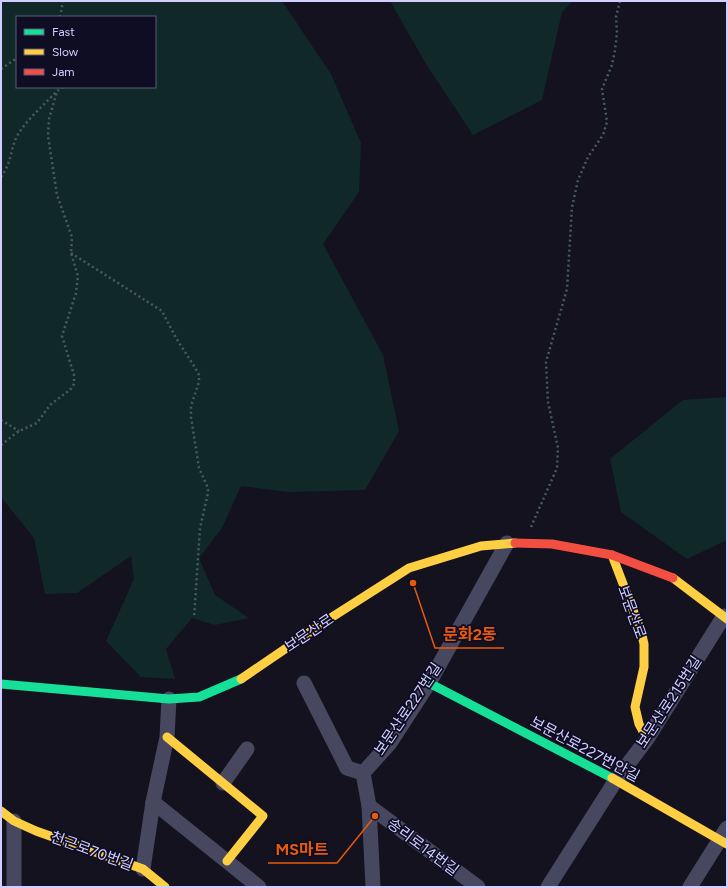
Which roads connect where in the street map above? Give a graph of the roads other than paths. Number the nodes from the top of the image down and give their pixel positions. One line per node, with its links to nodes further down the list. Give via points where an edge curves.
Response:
1 (507, 543): 2 (street, 보문산로, via 552,544); 5 (street, 보문산로227번길); 7 (street, 보문산로, via 481,546 409,568 239,681 199,697)
2 (612, 555): 3 (street, 보문산로, via 673,578); 9 (street, 보문산로, via 643,637 644,667 635,707 639,724)
3 (726, 618): 9 (street, 보문산로215번길)
4 (304, 683): 11 (street, via 348,768)
5 (429, 683): 11 (street, 보문산로227번길, via 390,743); 12 (street, 보문산로227번안길)
6 (1, 684): 7 (street, 보문산로)
7 (169, 700): 8 (street)
8 (167, 737): 13 (street); 14 (street)
9 (647, 739): 12 (street, 보문산로215번길)
10 (247, 749): 13 (street)
11 (363, 773): 15 (street)
12 (616, 780): 18 (street, 보문산로227번안길); 26 (street, 보문산로215번길)
13 (223, 783): 19 (street, via 263,816)
14 (153, 802): 19 (street); 20 (street)
15 (369, 806): 24 (street); 25 (street, 송리로14번길)
16 (1, 811): 17 (street, 천근로70번길)
17 (14, 821): 20 (street, 천근로70번길); 21 (street)
18 (724, 837): 27 (street)
19 (226, 861): 23 (street)
20 (143, 869): 22 (street, 천근로70번길)
21 (14, 887)
22 (165, 887)
23 (259, 887)
24 (373, 887)
25 (478, 887)
26 (548, 887)
27 (690, 887)

